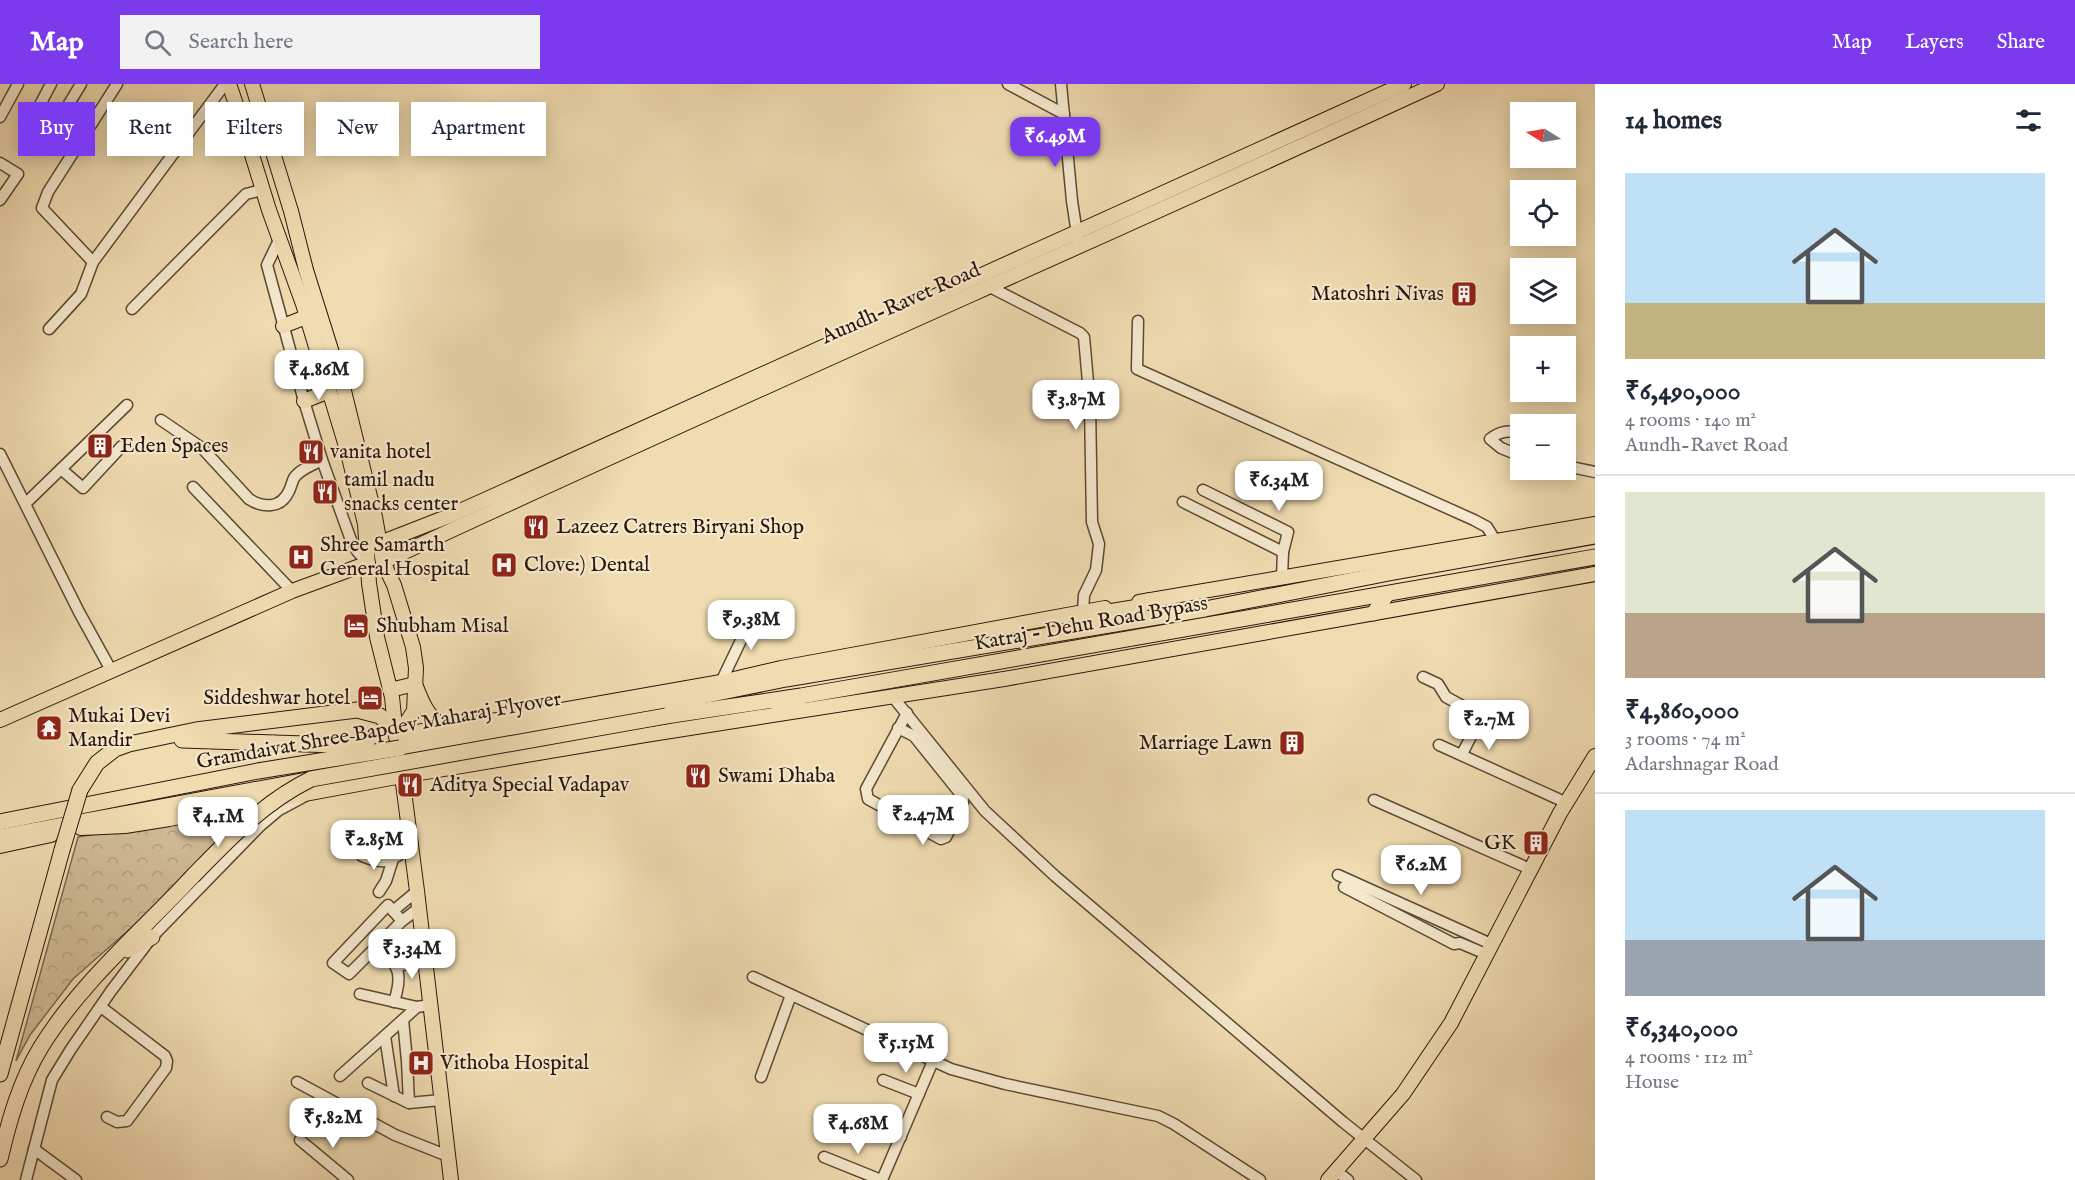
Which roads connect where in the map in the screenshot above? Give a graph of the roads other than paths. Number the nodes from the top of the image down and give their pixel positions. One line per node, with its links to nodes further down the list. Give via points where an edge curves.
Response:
1 (18, 84): 12 (street)
2 (51, 84): 3 (street, via 33,118 49,129 56,125)
3 (81, 84)
4 (117, 84): 19 (street, via 48,192 42,208)
5 (227, 84): 14 (main road, via 242,119); 19 (street)
6 (252, 84): 45 (main road, via 344,391)
7 (1008, 84): 11 (street)
8 (1060, 84): 11 (street)
9 (1404, 84): 16 (main road, Aundh-Ravet Road)
10 (1437, 84): 18 (main road, Aundh-Ravet Road)
11 (1064, 114): 16 (street)
12 (0, 117)
13 (0, 163): 15 (street, via 18,174)
14 (262, 190): 17 (main road); 21 (street, via 246,194)
15 (0, 200)
16 (1076, 231): 18 (street); 45 (main road, Aundh-Ravet Road, via 724,393)
17 (280, 238): 22 (main road); 24 (street, via 267,265)
18 (1079, 247): 20 (main road, Aundh-Ravet Road)
19 (93, 262): 25 (street, via 81,294)
20 (990, 287): 48 (main road, Aundh-Ravet Road); 56 (street, via 1084,337 1090,405 1092,522 1099,544 1096,570 1084,595)
21 (132, 309)
22 (306, 317): 24 (main road); 26 (main road)
23 (1138, 321): 44 (street, via 1137,369 1474,520 1487,527)
24 (284, 326): 27 (street)
25 (49, 329)
26 (329, 391): 27 (main road); 49 (main road, via 365,524)
27 (304, 401): 34 (street)
28 (128, 405): 36 (street)
29 (161, 420): 34 (street, via 202,448 258,504 277,504 289,493 300,472)
30 (1510, 431): 32 (street, via 1497,433 1490,439)
31 (122, 446): 36 (street, via 82,488)
32 (1510, 451)
33 (0, 454): 41 (street)
34 (321, 460): 49 (street, via 351,540)
35 (1576, 468): 37 (street)
36 (61, 470): 41 (street)
37 (1595, 472)
38 (193, 487): 52 (street)
39 (1203, 490): 46 (street, via 1288,532)
40 (1183, 502): 46 (street)
41 (26, 503): 59 (street)
42 (1595, 524): 44 (main road)
43 (1595, 536): 58 (highway, Katraj - Dehu Road Bypass)
44 (1495, 540): 51 (main road)
45 (380, 543): 48 (main road)
46 (1283, 552): 51 (street)
47 (1595, 557): 53 (highway, Katraj - Dehu Road Bypass)
48 (383, 562): 63 (main road, via 413,647)
49 (368, 563): 52 (main road); 64 (main road, via 377,637)
50 (1595, 574): 57 (main road)
51 (1282, 577): 54 (main road)
52 (292, 591): 59 (main road)
53 (1394, 593): 57 (highway); 65 (highway, Katraj - Dehu Road Bypass)
54 (1148, 601): 56 (main road); 58 (highway, via 1139,607 1095,614)
55 (756, 609): 62 (street)
56 (1083, 612): 61 (main road, via 781,668)
57 (1374, 613): 66 (main road)
58 (1075, 631): 61 (highway, Katraj - Dehu Road Bypass, via 779,680)
59 (111, 670): 70 (main road)
60 (1423, 677): 76 (street, via 1438,684 1446,697 1479,715)
61 (752, 679): 62 (main road); 67 (highway, Gramdaivat Shree Bapdev Maharaj Flyover)
62 (721, 682): 71 (main road)
63 (415, 684): 64 (main road); 71 (main road, via 432,720); 73 (main road, via 414,711)
64 (390, 690): 73 (main road)
65 (801, 696): 67 (highway, Gramdaivat Shree Bapdev Maharaj Flyover); 68 (highway)
66 (893, 697): 68 (main road); 69 (street)
67 (665, 710): 73 (highway, Gramdaivat Shree Bapdev Maharaj Flyover); 79 (highway, Gramdaivat Shree Bapdev Maharaj Flyover, bridge)
68 (777, 713): 78 (main road)
69 (907, 713): 72 (street); 126 (street, via 985,811 1055,876)
70 (0, 720)
71 (444, 727): 73 (main road)
72 (898, 728): 72 (street, via 866,789 868,799 941,839 946,837 963,797 914,736)
73 (397, 738): 74 (highway, bridge, via 274,743); 74 (highway, via 380,716 350,710); 78 (main road); 82 (highway, Gramdaivat Shree Bapdev Maharaj Flyover, bridge, via 258,771)
74 (146, 740): 112 (highway, bridge, via 109,753 93,768 80,789)
75 (1439, 745): 76 (street)
76 (1462, 754): 81 (street)
77 (1595, 756): 81 (main road)
78 (402, 776): 79 (main road); 86 (main road)
79 (311, 786): 83 (highway, Gramdaivat Shree Bapdev Maharaj Flyover, via 261,788); 83 (main road, via 170,819); 97 (street, via 260,826); 100 (highway, bridge, via 277,798 252,817)
80 (1374, 800): 89 (street)
81 (1567, 803): 89 (main road)
82 (7, 821)
83 (75, 826): 84 (highway); 85 (main road)
84 (0, 837)
85 (0, 846)
86 (410, 847): 88 (street); 92 (main road)
87 (362, 856): 88 (street, via 381,862)
88 (393, 859): 93 (street)
89 (1530, 869): 99 (main road)
90 (1338, 875): 99 (street)
91 (1344, 887): 99 (street, via 1454,944)
92 (417, 891): 94 (main road); 95 (street)
93 (379, 892)
94 (419, 908): 96 (street); 101 (main road)
95 (393, 911): 96 (street); 96 (street, via 388,905 333,963 349,974)
96 (402, 921)
97 (152, 937): 100 (highway); 107 (street)
98 (380, 949): 106 (street, via 398,972)
99 (1488, 949): 126 (main road, via 1451,1023 1403,1094)
100 (116, 955): 130 (highway, via 82,991 40,1047 16,1103)
101 (425, 961): 102 (street); 108 (main road)
102 (403, 965)
103 (753, 977): 105 (street)
104 (360, 994): 106 (street)
105 (791, 995): 111 (street); 114 (street)
106 (394, 1002): 108 (street)
107 (100, 1006): 123 (street, via 167,1061 166,1068 127,1121); 127 (street, via 55,1073)
108 (424, 1006): 109 (street); 120 (main road)
109 (403, 1020): 110 (street); 121 (street)
110 (385, 1036): 113 (street); 119 (street)
111 (933, 1061): 118 (street); 137 (street, via 1005,1084 1158,1116)
112 (0, 1074)
113 (340, 1076)
114 (761, 1077)
115 (883, 1080): 118 (street)
116 (297, 1082): 128 (street, via 395,1135)
117 (368, 1083): 119 (street)
118 (919, 1094): 124 (street)
119 (394, 1096): 121 (street)
120 (441, 1100): 121 (street); 128 (main road)
121 (409, 1103)
122 (841, 1113): 124 (street)
123 (107, 1117)
124 (901, 1137): 136 (street)
125 (300, 1140): 134 (street)
126 (1364, 1140): 131 (main road); 139 (street)
127 (34, 1149): 132 (street); 133 (street)
128 (448, 1156): 135 (main road)
129 (824, 1157): 136 (street)
130 (0, 1159)
131 (1332, 1175): 138 (street)
132 (26, 1180)
133 (76, 1180)
134 (348, 1180)
135 (451, 1180)
136 (882, 1180)
137 (1260, 1180)
138 (1348, 1180)
139 (1416, 1180)

